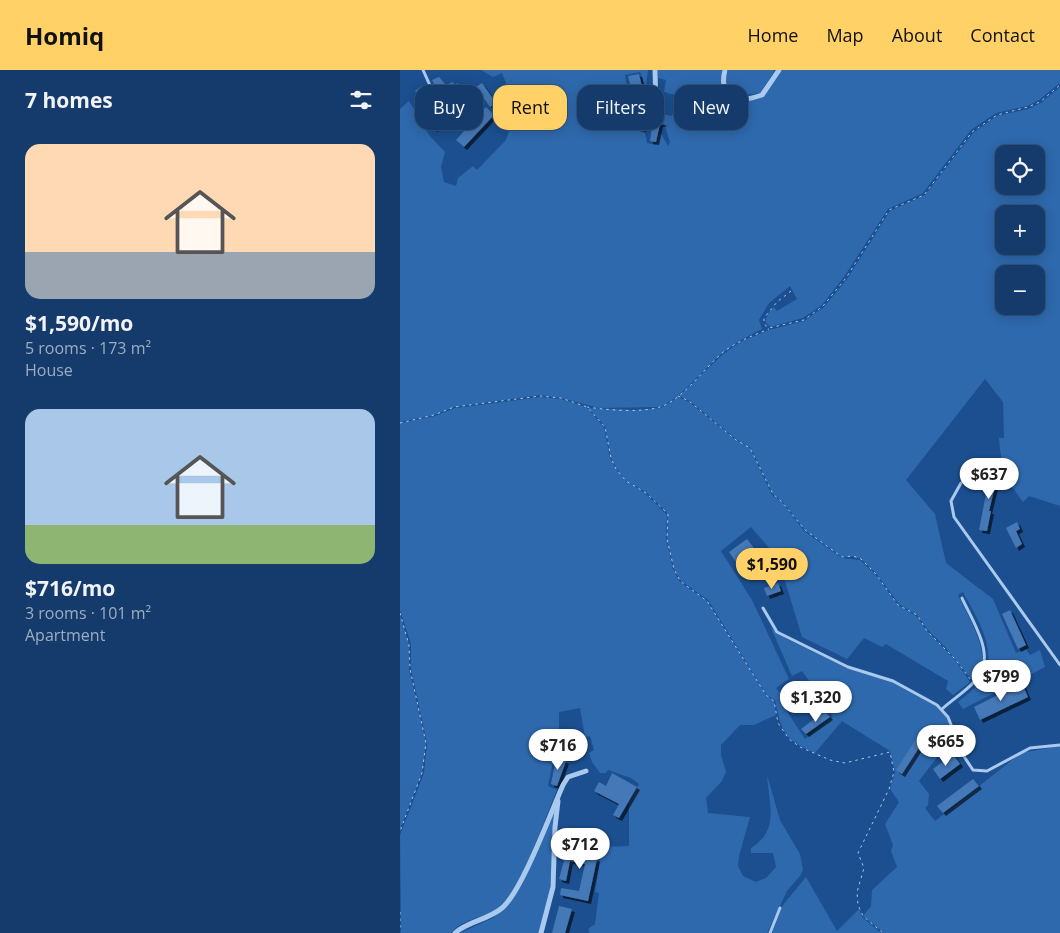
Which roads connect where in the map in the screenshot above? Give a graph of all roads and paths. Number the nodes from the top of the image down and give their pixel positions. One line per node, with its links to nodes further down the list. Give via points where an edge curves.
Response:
1 (423, 70): 5 (lane)
2 (655, 70): 6 (street)
3 (725, 70): 4 (street, via 723,90 731,97 739,98 762,95)
4 (778, 70)
5 (430, 85)
6 (655, 85)
7 (1060, 85): 9 (path, via 1040,102 1028,108 996,114 972,132 924,194 889,210 846,278 823,306 804,320)
8 (791, 291): 9 (path, via 768,311 764,324)
9 (769, 328): 10 (path, via 739,341 721,354)
10 (678, 396): 11 (path, via 661,407 634,410); 18 (path, via 750,448 773,494 805,530 842,557 860,559 875,573 898,605 917,615)
11 (587, 407): 12 (path, via 561,398 540,396 454,407 434,416); 30 (path, via 605,427 616,469 626,481 646,492 668,514 667,539 680,581 707,600 766,695 774,700 778,723 788,739 845,763 890,752 894,772 889,789 858,854 864,868 857,892 858,905 863,916)
12 (400, 423)
13 (961, 483): 17 (lane, via 951,501 954,516)
14 (962, 598): 18 (lane, via 985,655 984,666)
15 (764, 608): 19 (lane, via 777,632 848,666 893,681)
16 (400, 613): 23 (path, via 410,645 410,669 426,743 422,773)
17 (1060, 665)
18 (973, 683): 19 (lane)
19 (942, 710): 20 (lane, via 968,766 977,772 987,771 1030,748)
20 (1060, 744)
21 (586, 772): 22 (street, via 568,777)
22 (563, 784): 27 (street, via 512,896 491,916); 28 (street, via 556,812 553,887)
23 (400, 831)
24 (780, 908): 29 (lane)
25 (400, 912): 26 (path)
26 (400, 932)
27 (455, 933)
28 (541, 933)
29 (770, 933)
30 (882, 933)

